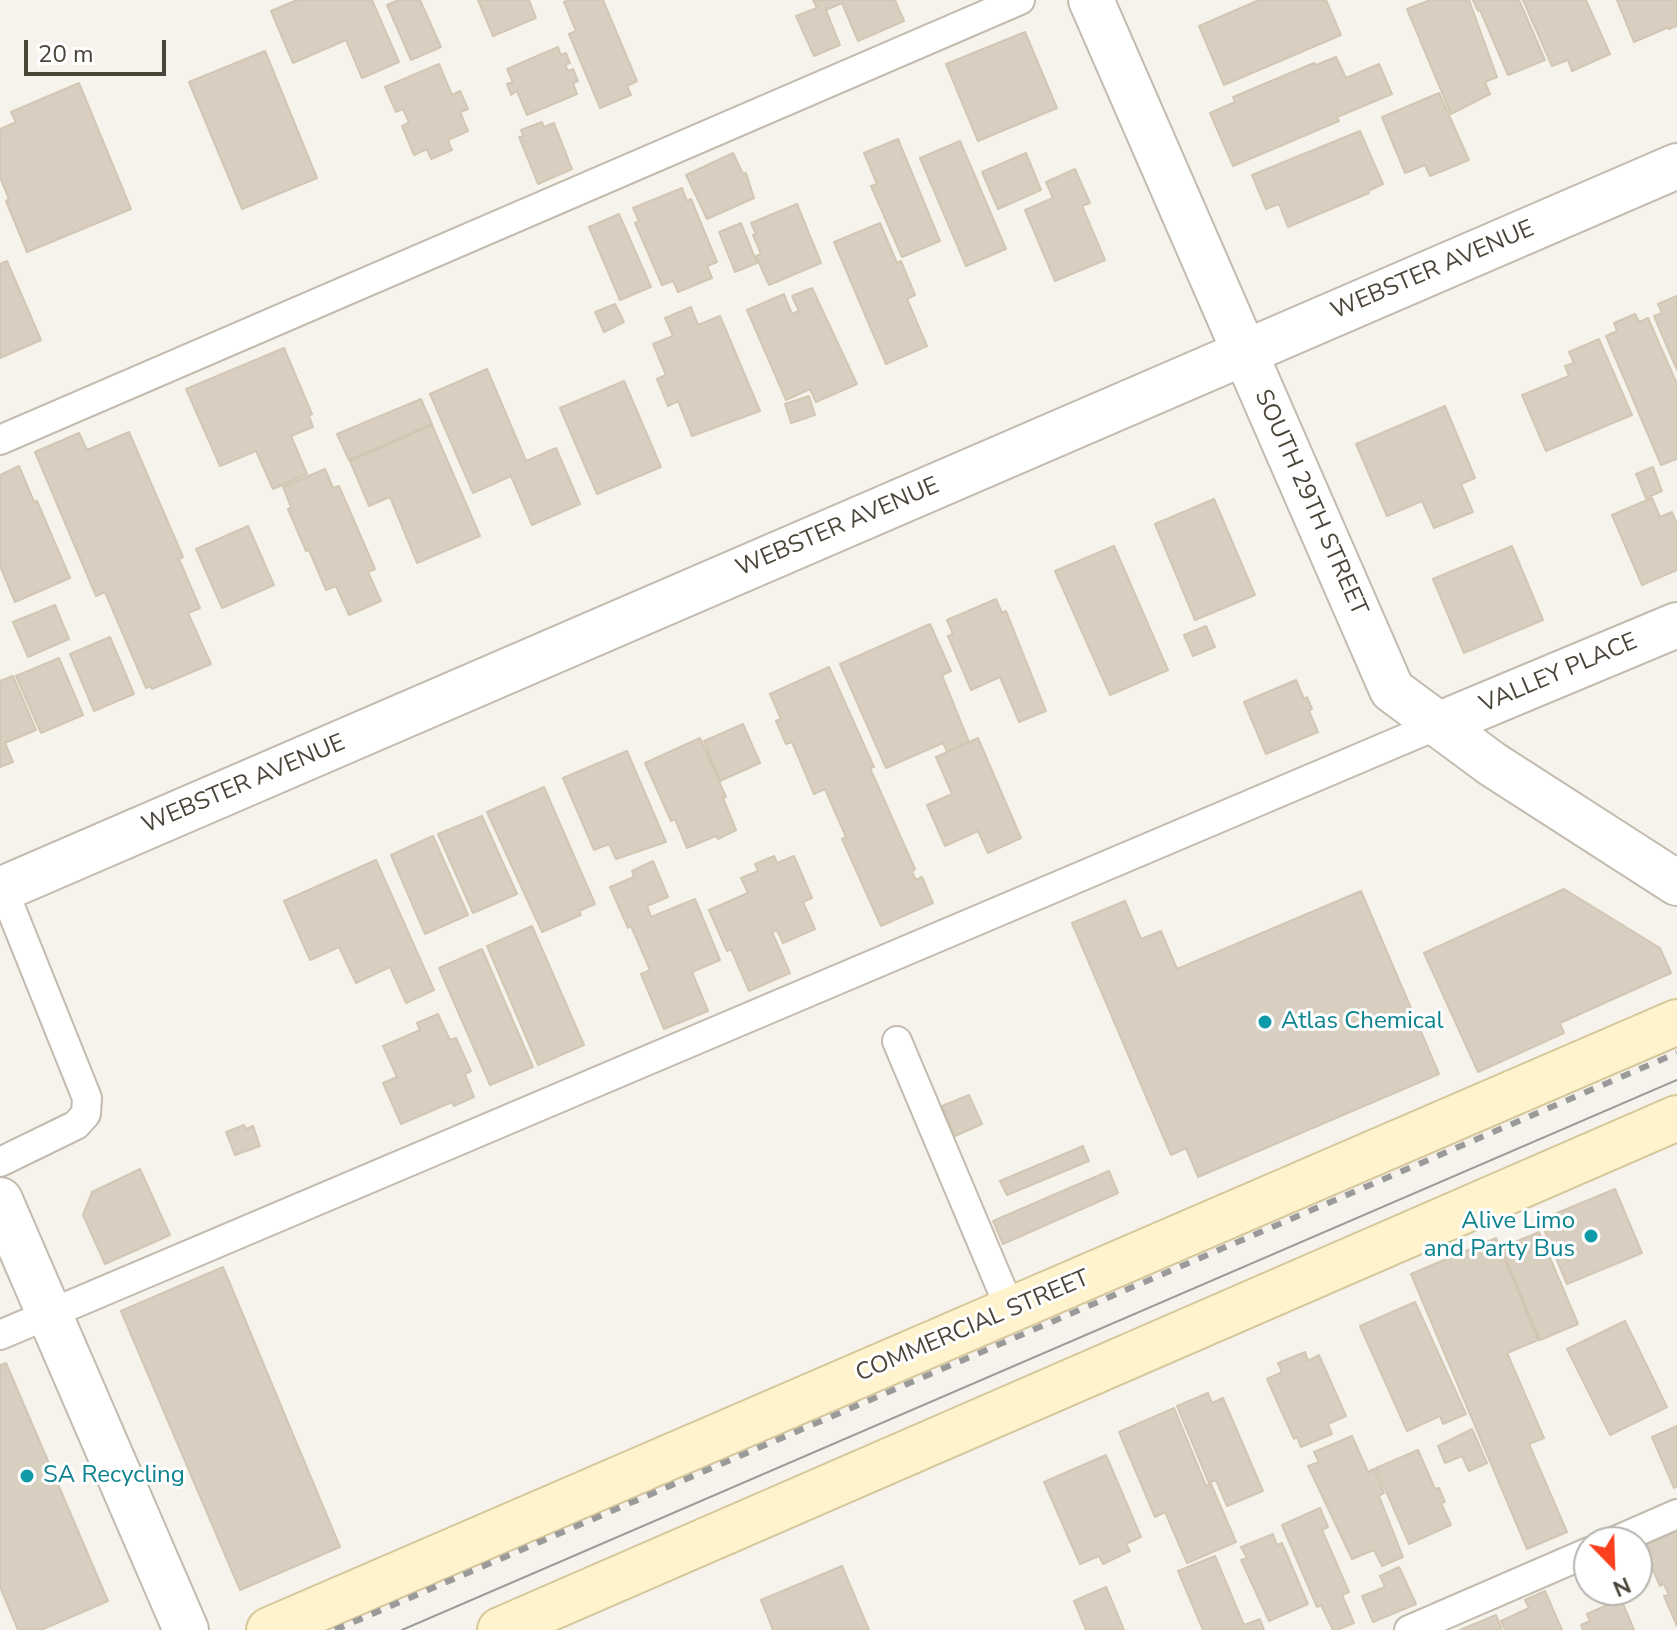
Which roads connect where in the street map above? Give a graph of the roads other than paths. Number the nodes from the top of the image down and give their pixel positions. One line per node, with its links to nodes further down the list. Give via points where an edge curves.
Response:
1 (1020, 0): 5 (lane)
2 (1091, 0): 4 (street, SOUTH 29TH STREET)
3 (1677, 166): 4 (street, WEBSTER AVENUE)
4 (1243, 353): 7 (street, SOUTH 29TH STREET, via 1392,690); 9 (street, WEBSTER AVENUE)
5 (0, 440)
6 (1677, 625): 7 (street, VALLEY PLACE)
7 (1440, 724): 8 (street, SOUTH 29TH STREET, via 1492,764); 16 (lane)
8 (1677, 883)
9 (2, 889): 13 (lane, via 87,1098 86,1114 76,1125)
10 (1677, 1022): 15 (main road, COMMERCIAL STREET)
11 (897, 1041): 15 (lane)
12 (1677, 1118): 23 (main road)
13 (0, 1162)
14 (0, 1200): 16 (street)
15 (1011, 1311): 22 (main road, COMMERCIAL STREET)
16 (49, 1313): 17 (lane); 21 (street)
17 (0, 1335)
18 (1677, 1514): 19 (lane)
19 (1650, 1526)
20 (1573, 1559): 24 (lane)
21 (186, 1630)
22 (269, 1630)
23 (500, 1630)
24 (1409, 1630)

